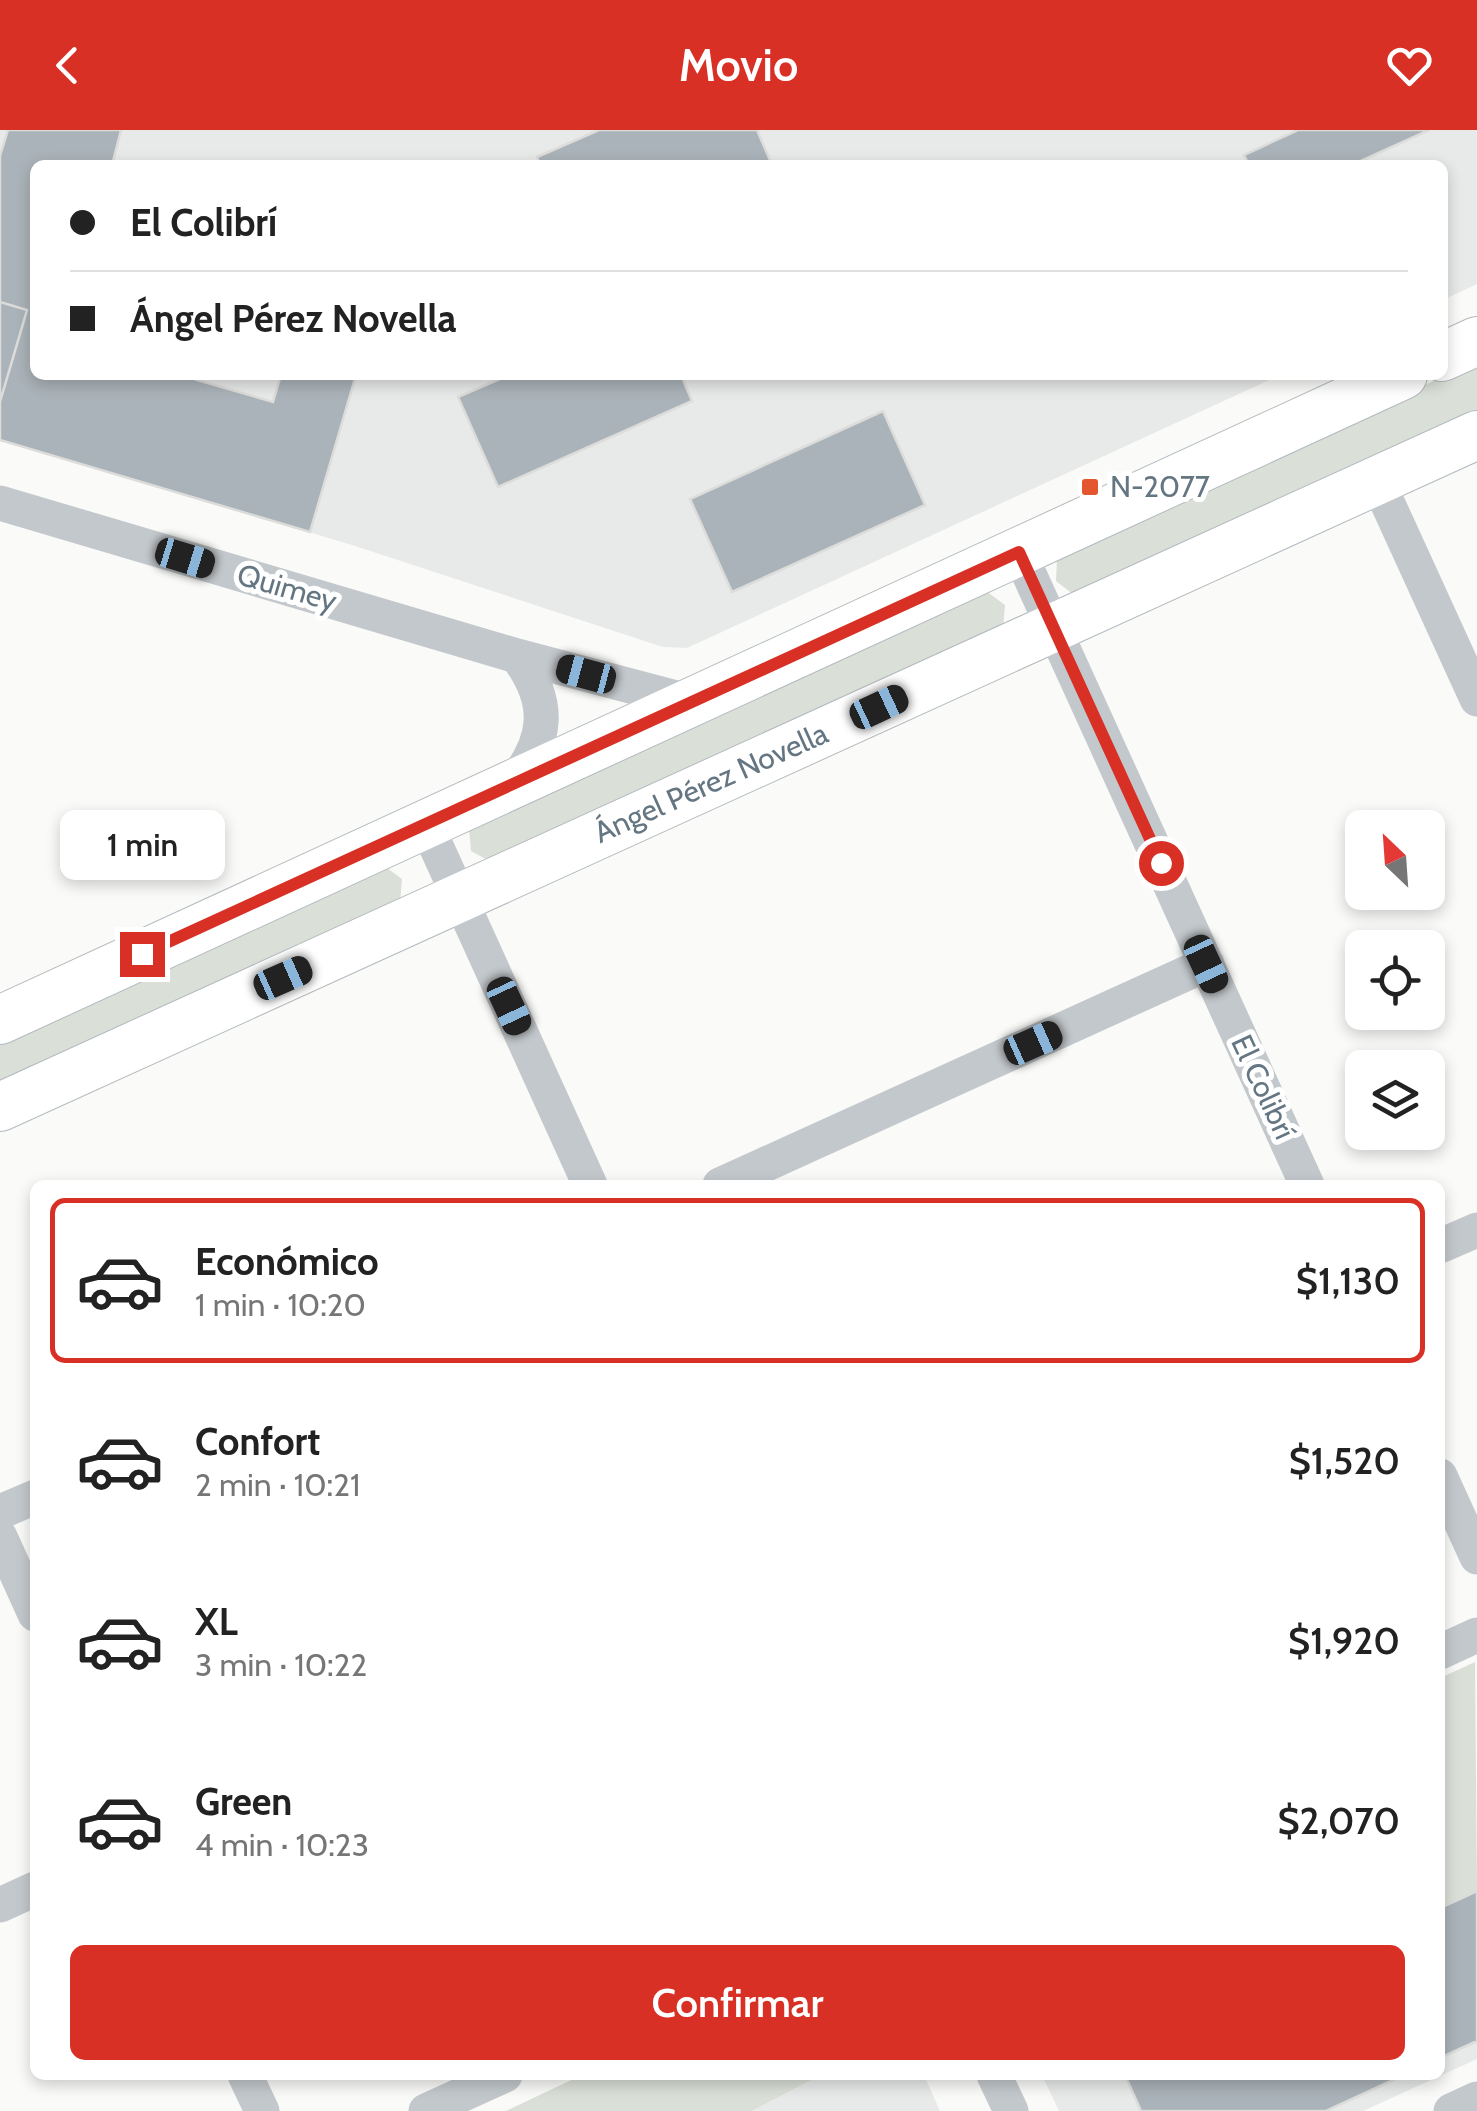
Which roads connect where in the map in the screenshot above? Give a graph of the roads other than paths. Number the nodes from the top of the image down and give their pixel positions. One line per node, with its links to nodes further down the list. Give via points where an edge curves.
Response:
1 (1477, 341): 2 (main road)
2 (1448, 354)
3 (1393, 380): 7 (main road)
4 (1477, 435): 5 (main road, Ángel Pérez Novella)
5 (1377, 480): 8 (main road, Ángel Pérez Novella); 10 (street)
6 (0, 503): 9 (street, Quimey)
7 (1019, 552): 8 (street, El Colibrí); 11 (main road)
8 (1054, 628): 14 (main road, Ángel Pérez Novella); 15 (street, El Colibrí)
9 (517, 656): 11 (street, Quimey); 12 (street, via 542,704 530,762)
10 (1477, 699)
11 (691, 702): 12 (main road)
12 (512, 785): 13 (main road)
13 (426, 824): 14 (street); 16 (main road)
14 (460, 898): 17 (main road, Ángel Pérez Novella); 18 (street)
15 (1206, 964): 19 (street); 20 (street, El Colibrí)
16 (0, 1020)
17 (0, 1107)
18 (588, 1180)
19 (731, 1180)
20 (1306, 1180)
21 (1477, 1230): 22 (street)
22 (1445, 1244)
23 (1445, 1487): 27 (street)
24 (30, 1498): 25 (street)
25 (0, 1512)
26 (0, 1537): 28 (street)
27 (1477, 1557)
28 (30, 1603)
29 (1477, 1635): 30 (street)
30 (1445, 1650)
31 (30, 1891): 32 (street)
32 (0, 1905)
33 (248, 2080): 37 (street)
34 (495, 2080): 38 (street)
35 (996, 2080): 39 (street)
36 (1477, 2099): 40 (street)
37 (262, 2111)
38 (426, 2111)
39 (1011, 2111)
40 (1451, 2111)

